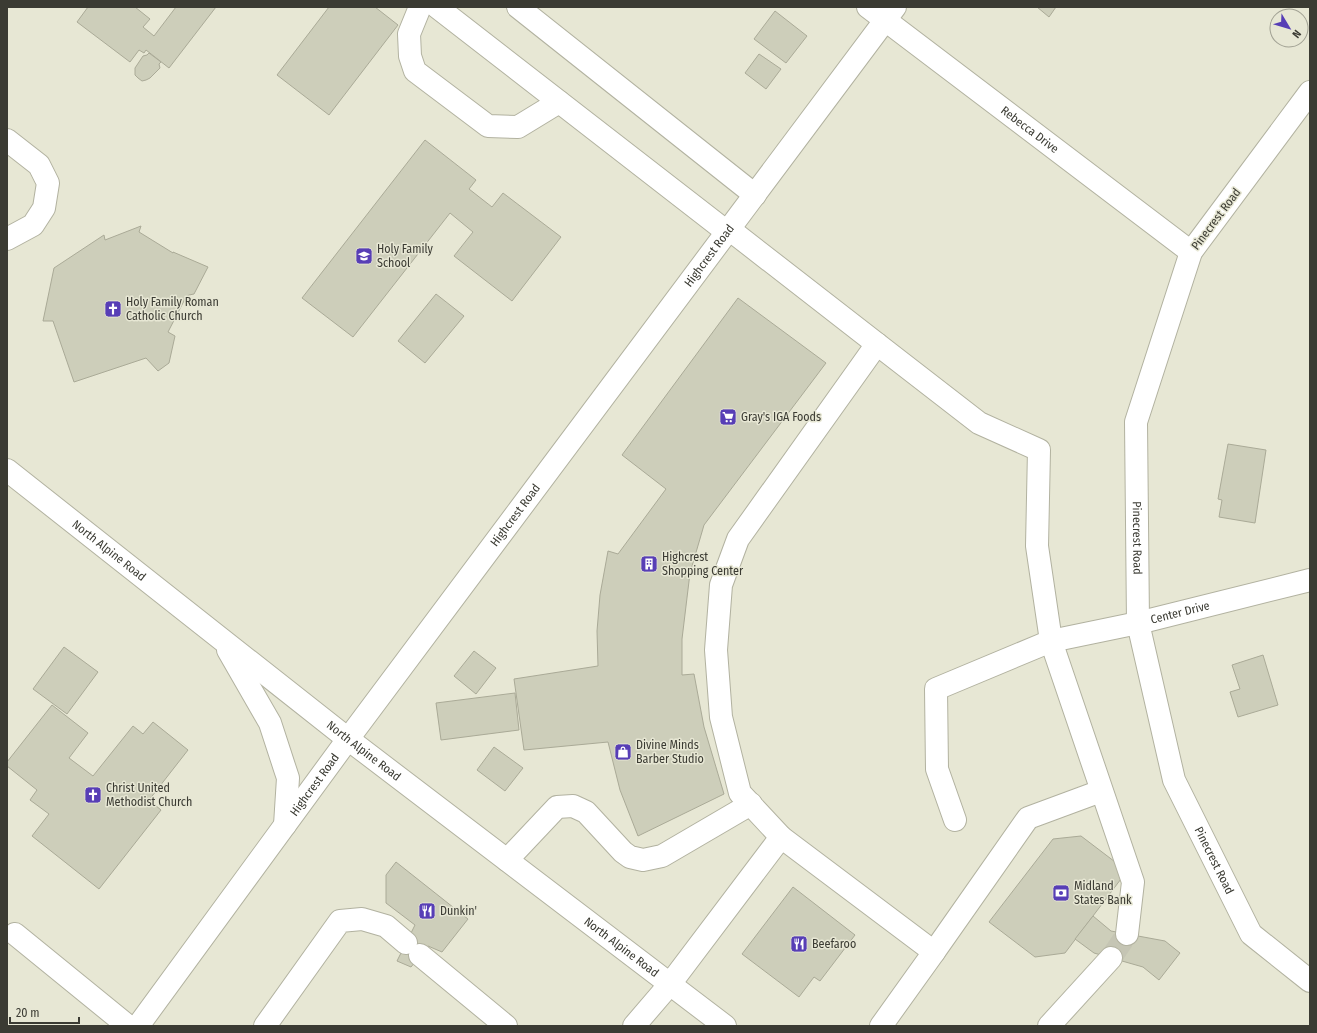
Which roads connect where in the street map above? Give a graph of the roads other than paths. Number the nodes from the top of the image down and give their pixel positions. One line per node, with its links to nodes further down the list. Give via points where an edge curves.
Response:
1 (420, 7): 7 (street, via 409,34 410,56 415,72 488,126 518,127)
2 (436, 7): 7 (street)
3 (518, 7): 9 (street)
4 (868, 7): 5 (street, Rebecca Drive)
5 (890, 14): 9 (street, Highcrest Road); 12 (street, Rebecca Drive)
6 (1310, 92): 12 (street, Pinecrest Road)
7 (559, 102): 10 (street)
8 (7, 140): 11 (street, via 39,165 48,183 44,208 33,225)
9 (755, 195): 10 (street, Highcrest Road)
10 (728, 230): 13 (street); 19 (street, Highcrest Road)
11 (7, 239)
12 (1191, 252): 16 (street, Pinecrest Road, via 1136,422)
13 (877, 344): 18 (street, via 979,423 1039,450 1037,546); 21 (street, via 738,539 721,585 716,650 721,717 740,793)
14 (7, 470): 17 (street, North Alpine Road)
15 (1310, 580): 16 (street, Center Drive)
16 (1138, 623): 18 (street, Center Drive); 30 (street, Pinecrest Road, via 1174,780 1252,934)
17 (223, 641): 19 (street, North Alpine Road); 23 (street, via 271,728 288,778)
18 (1050, 641): 20 (street); 22 (street, Center Drive, via 936,689 937,769)
19 (348, 739): 23 (street, Highcrest Road); 25 (street, North Alpine Road)
20 (1101, 791): 27 (street, via 1133,882); 28 (street, via 1028,818)
21 (751, 804): 24 (street); 25 (street, via 662,856 643,860 630,857 623,852 586,812 573,806 557,807)
22 (955, 820)
23 (285, 825): 33 (street, Highcrest Road)
24 (781, 837): 28 (street); 31 (street)
25 (507, 860): 31 (street, North Alpine Road)
26 (15, 934): 32 (street)
27 (1127, 934)
28 (934, 952): 38 (street)
29 (1112, 958): 39 (street)
30 (1310, 981)
31 (670, 984): 36 (street); 37 (street, North Alpine Road)
32 (128, 1026)
33 (138, 1026)
34 (264, 1026): 35 (street, via 340,921 362,919 386,926)
35 (506, 1026)
36 (634, 1026)
37 (726, 1026)
38 (880, 1026)
39 (1049, 1026)

